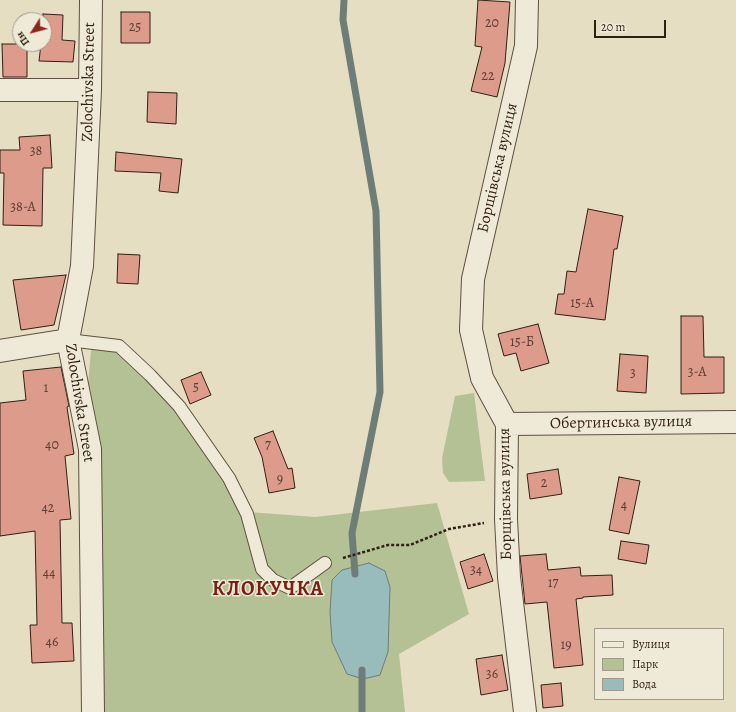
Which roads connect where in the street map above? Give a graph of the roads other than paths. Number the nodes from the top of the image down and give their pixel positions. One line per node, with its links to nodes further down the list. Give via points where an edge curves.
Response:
1 (91, 0): 4 (street, Zolochivska Street)
2 (527, 0): 8 (street, Борщівська вулиця, via 526,46 473,278 471,330 482,378)
3 (0, 90): 4 (street)
4 (90, 90): 5 (street, Zolochivska Street, via 82,266)
5 (68, 340): 6 (street); 9 (lane, via 119,346 178,406 228,478 247,514 262,570 273,580 290,588); 10 (street, Zolochivska Street, via 90,449)
6 (0, 351)
7 (736, 422): 8 (street, Обертинська вулиця)
8 (507, 424): 11 (street, Борщівська вулиця, via 508,577)
9 (325, 563)
10 (93, 712)
11 (525, 712)

